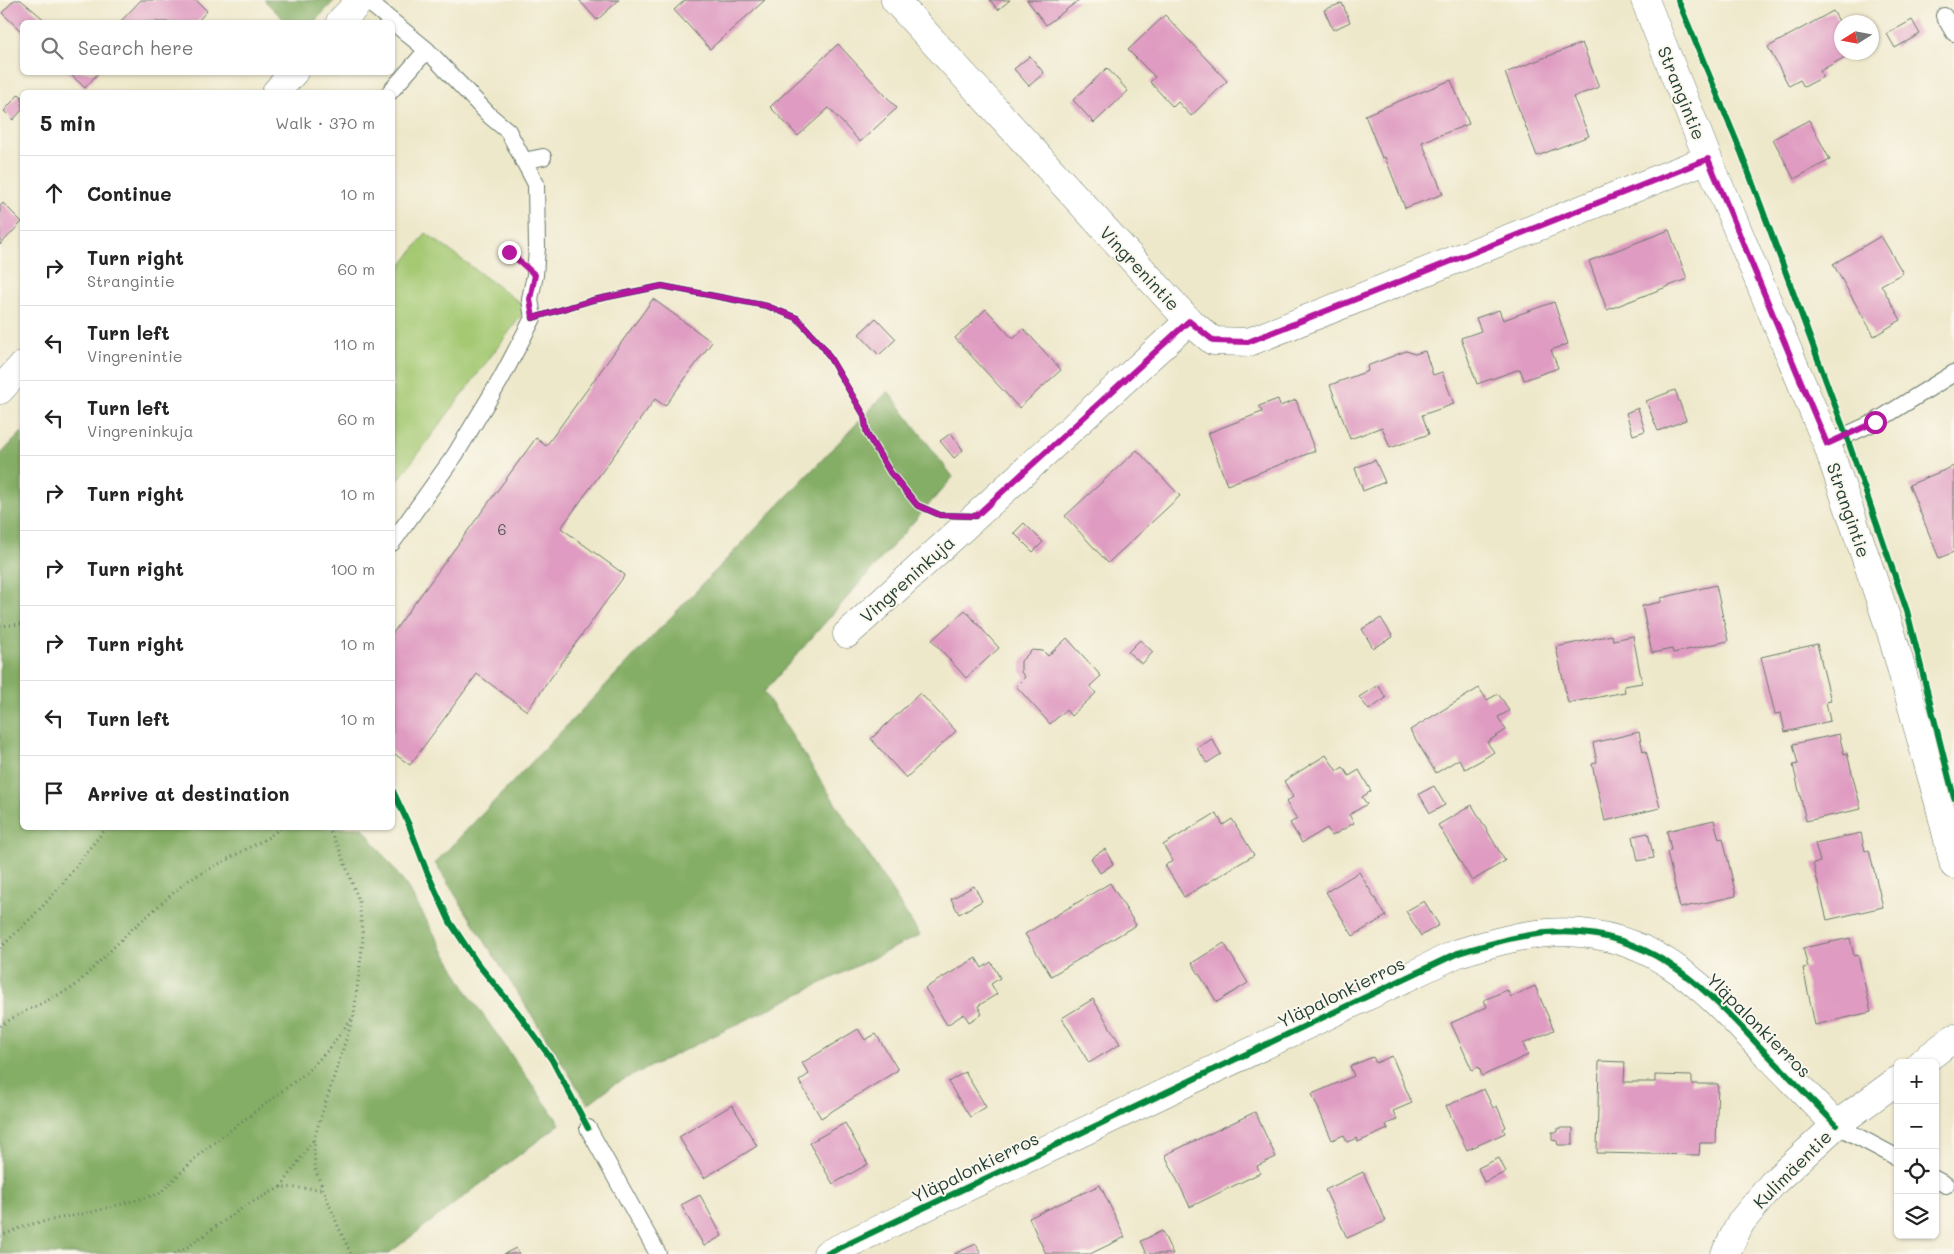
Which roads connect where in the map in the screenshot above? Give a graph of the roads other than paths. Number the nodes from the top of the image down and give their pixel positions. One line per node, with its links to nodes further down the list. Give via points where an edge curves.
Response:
1 (361, 0): 6 (street)
2 (366, 0): 7 (lane)
3 (895, 0): 17 (street, Vingrenintie)
4 (1645, 0): 15 (street, Strangintie)
5 (1944, 16): 9 (lane)
6 (342, 20)
7 (390, 20)
8 (395, 24): 10 (lane)
9 (1954, 33)
10 (427, 50): 13 (lane); 16 (lane, via 508,131)
11 (291, 75): 12 (street)
12 (278, 90)
13 (392, 90)
14 (543, 157): 16 (lane)
15 (1708, 159): 17 (street, Vingrenintie, via 1248,342 1214,341); 21 (street, Strangintie)
16 (523, 161): 22 (lane, via 536,184 537,248 530,299 533,318 455,455)
17 (1189, 321): 23 (street, Vingreninkuja)
18 (20, 368): 20 (street)
19 (1954, 373): 21 (lane, via 1875,422)
20 (0, 390)
21 (1827, 444): 24 (street, Strangintie, via 1891,632)
22 (395, 539)
23 (847, 634)
24 (1954, 865)
25 (1954, 1038): 26 (street)
26 (1926, 1059)
27 (1894, 1083): 28 (street, Kulimäentie)
28 (1836, 1125): 30 (lane); 32 (street, Yläpalonkierros, via 1690,977 1624,941 1581,933 1513,936 1458,953); 33 (street, Kulimäentie, via 1773,1183 1741,1222)
29 (588, 1128): 31 (lane)
30 (1894, 1156)
31 (658, 1254)
32 (827, 1254)
33 (1725, 1254)

